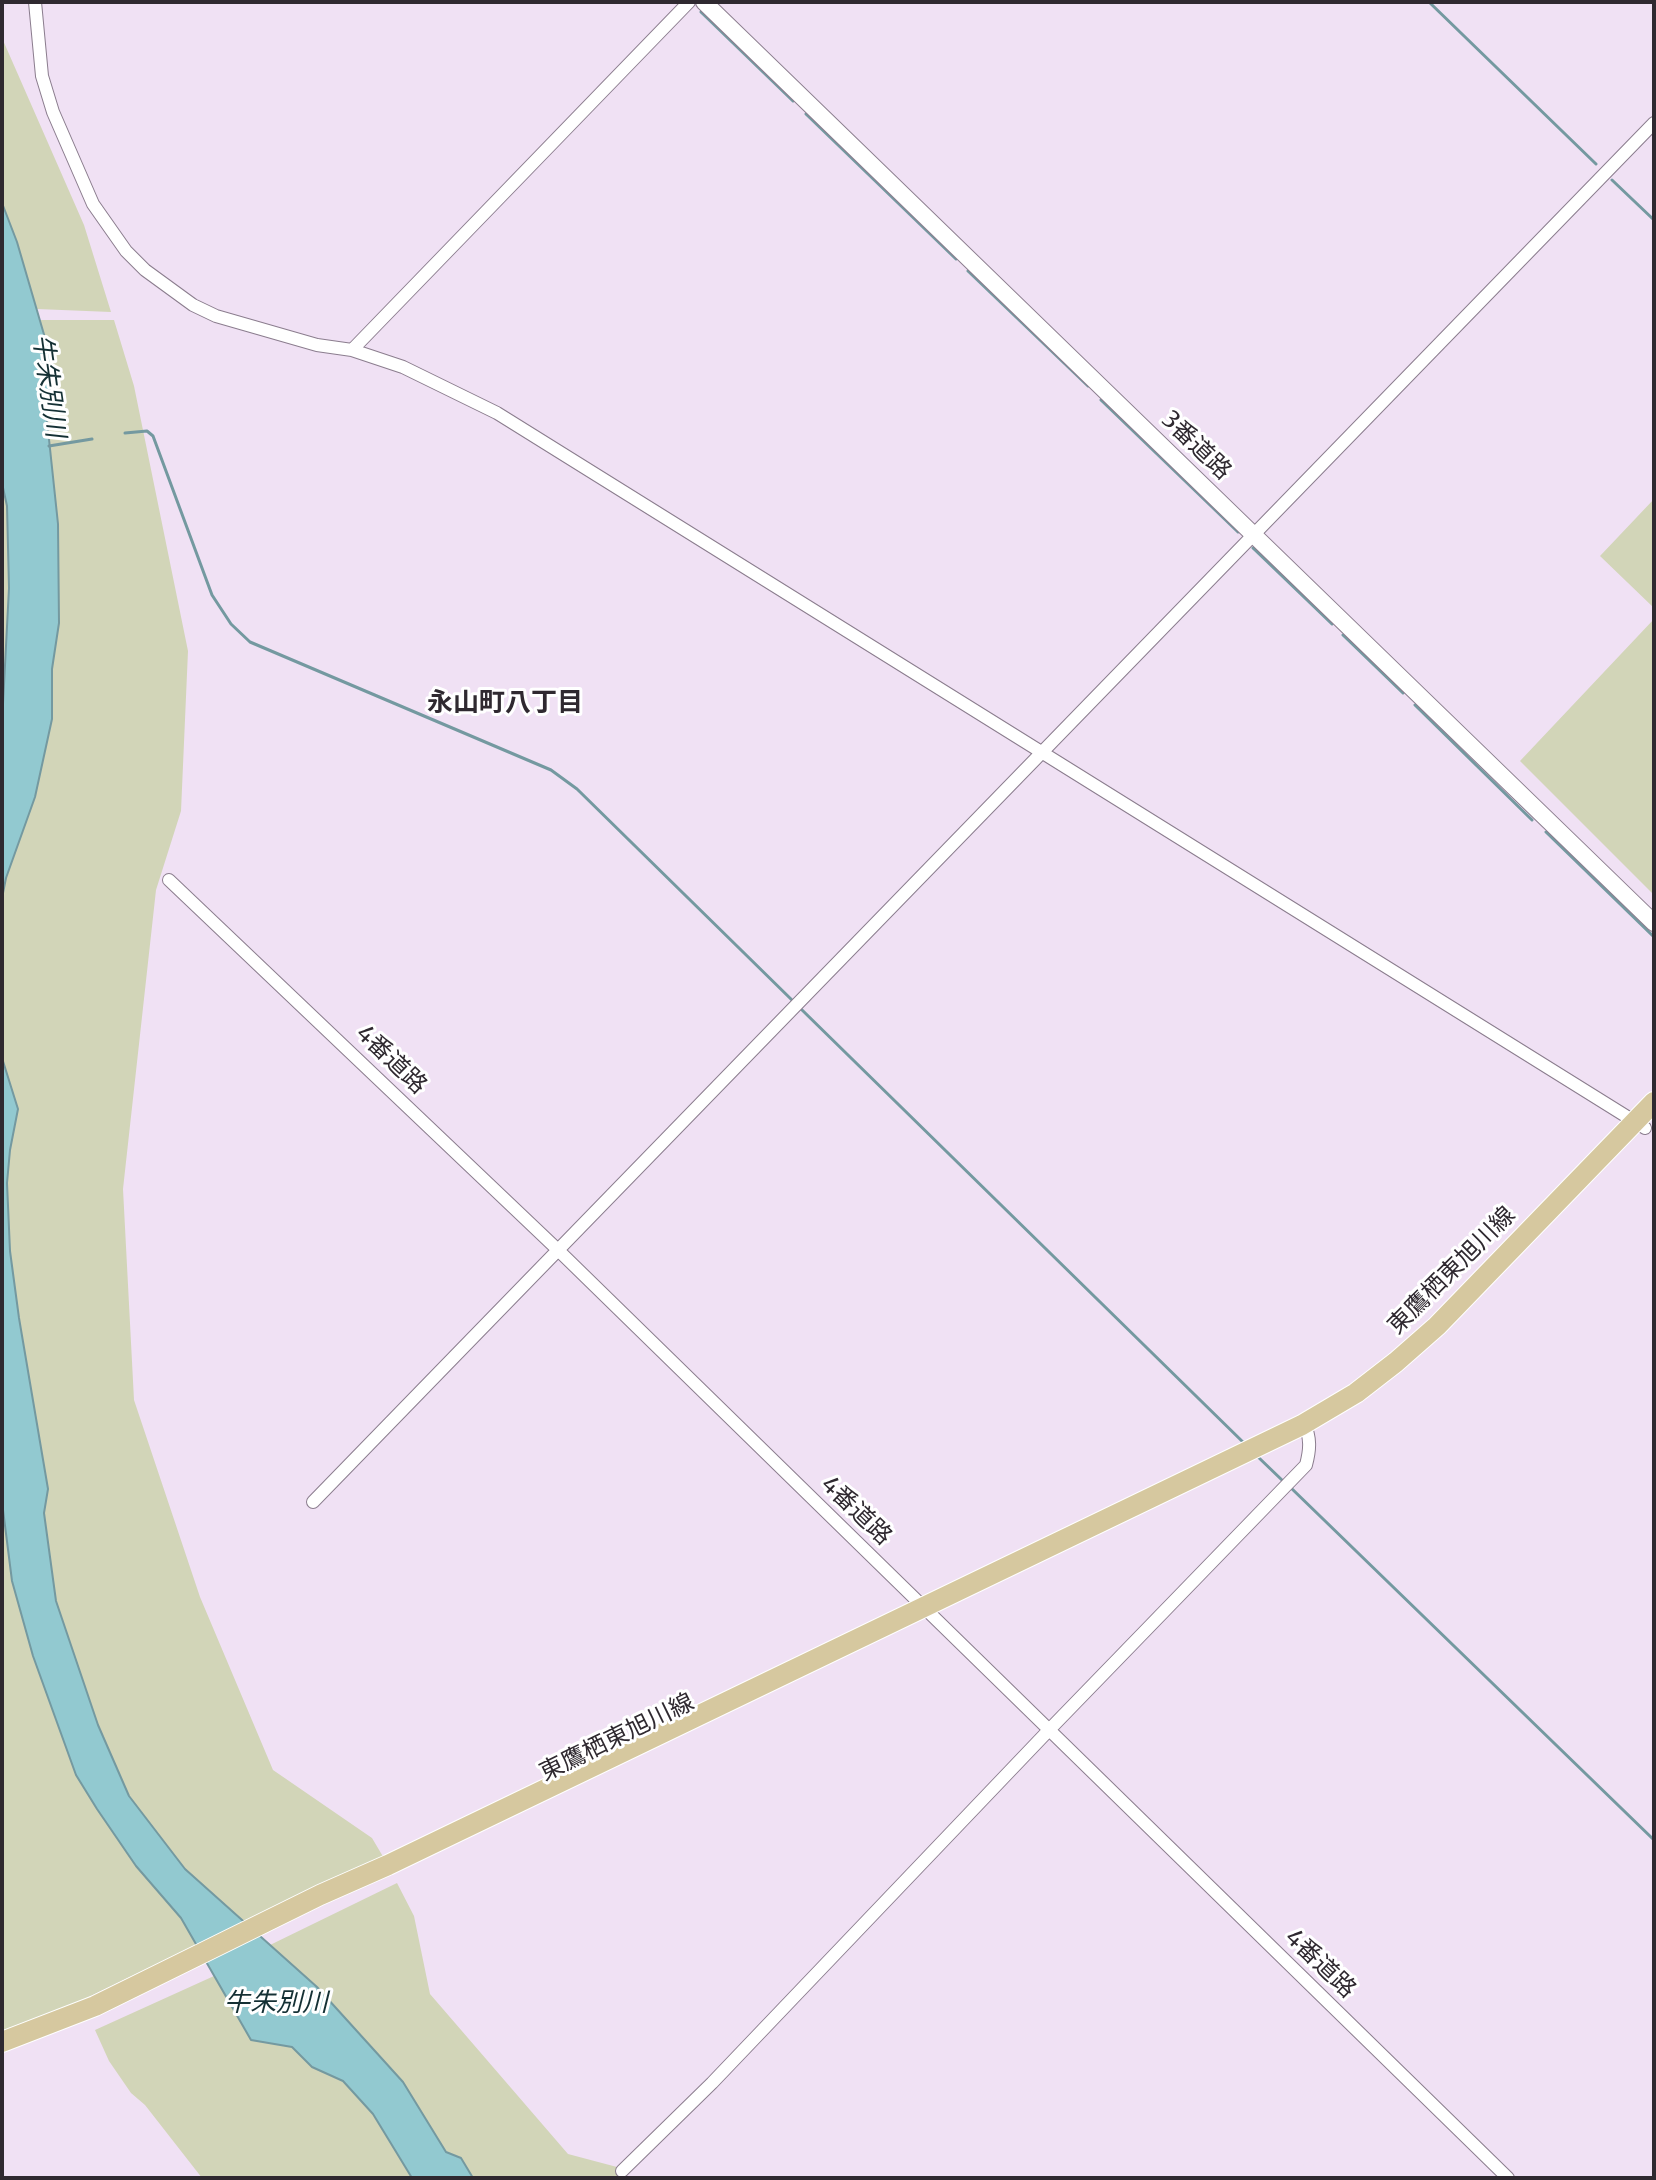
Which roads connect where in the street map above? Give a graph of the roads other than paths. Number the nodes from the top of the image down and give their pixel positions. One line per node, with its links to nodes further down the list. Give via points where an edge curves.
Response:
1 (35, 2): 5 (street, via 42,76 53,112 93,204 126,251 178,295 216,316)
2 (689, 2): 5 (street)
3 (704, 2): 6 (street, 3番道路)
4 (1654, 123): 6 (street)
5 (352, 350): 7 (street, via 403,367 497,413)
6 (1253, 535): 7 (street); 9 (street, 3番道路)
7 (1043, 754): 11 (street); 12 (street)
8 (169, 880): 12 (street, 4番道路)
9 (1654, 923)
10 (1654, 1102): 11 (main road, 東鷹栖東旭川線)
11 (1645, 1123): 13 (main road, 東鷹栖東旭川線, via 1437,1326)
12 (558, 1250): 14 (street); 15 (street, 4番道路)
13 (1307, 1429): 15 (main road, 東鷹栖東旭川線); 16 (street, via 1306,1465)
14 (313, 1502)
15 (927, 1612): 16 (street, 4番道路); 17 (main road, 東鷹栖東旭川線, via 388,1865)
16 (1049, 1730): 20 (street); 21 (street, 4番道路)
17 (122, 2000): 18 (main road, 東鷹栖東旭川線); 19 (main road, 東鷹栖東旭川線, via 74,2029)
18 (2, 2042)
19 (2, 2054)
20 (622, 2171)
21 (1508, 2178)

